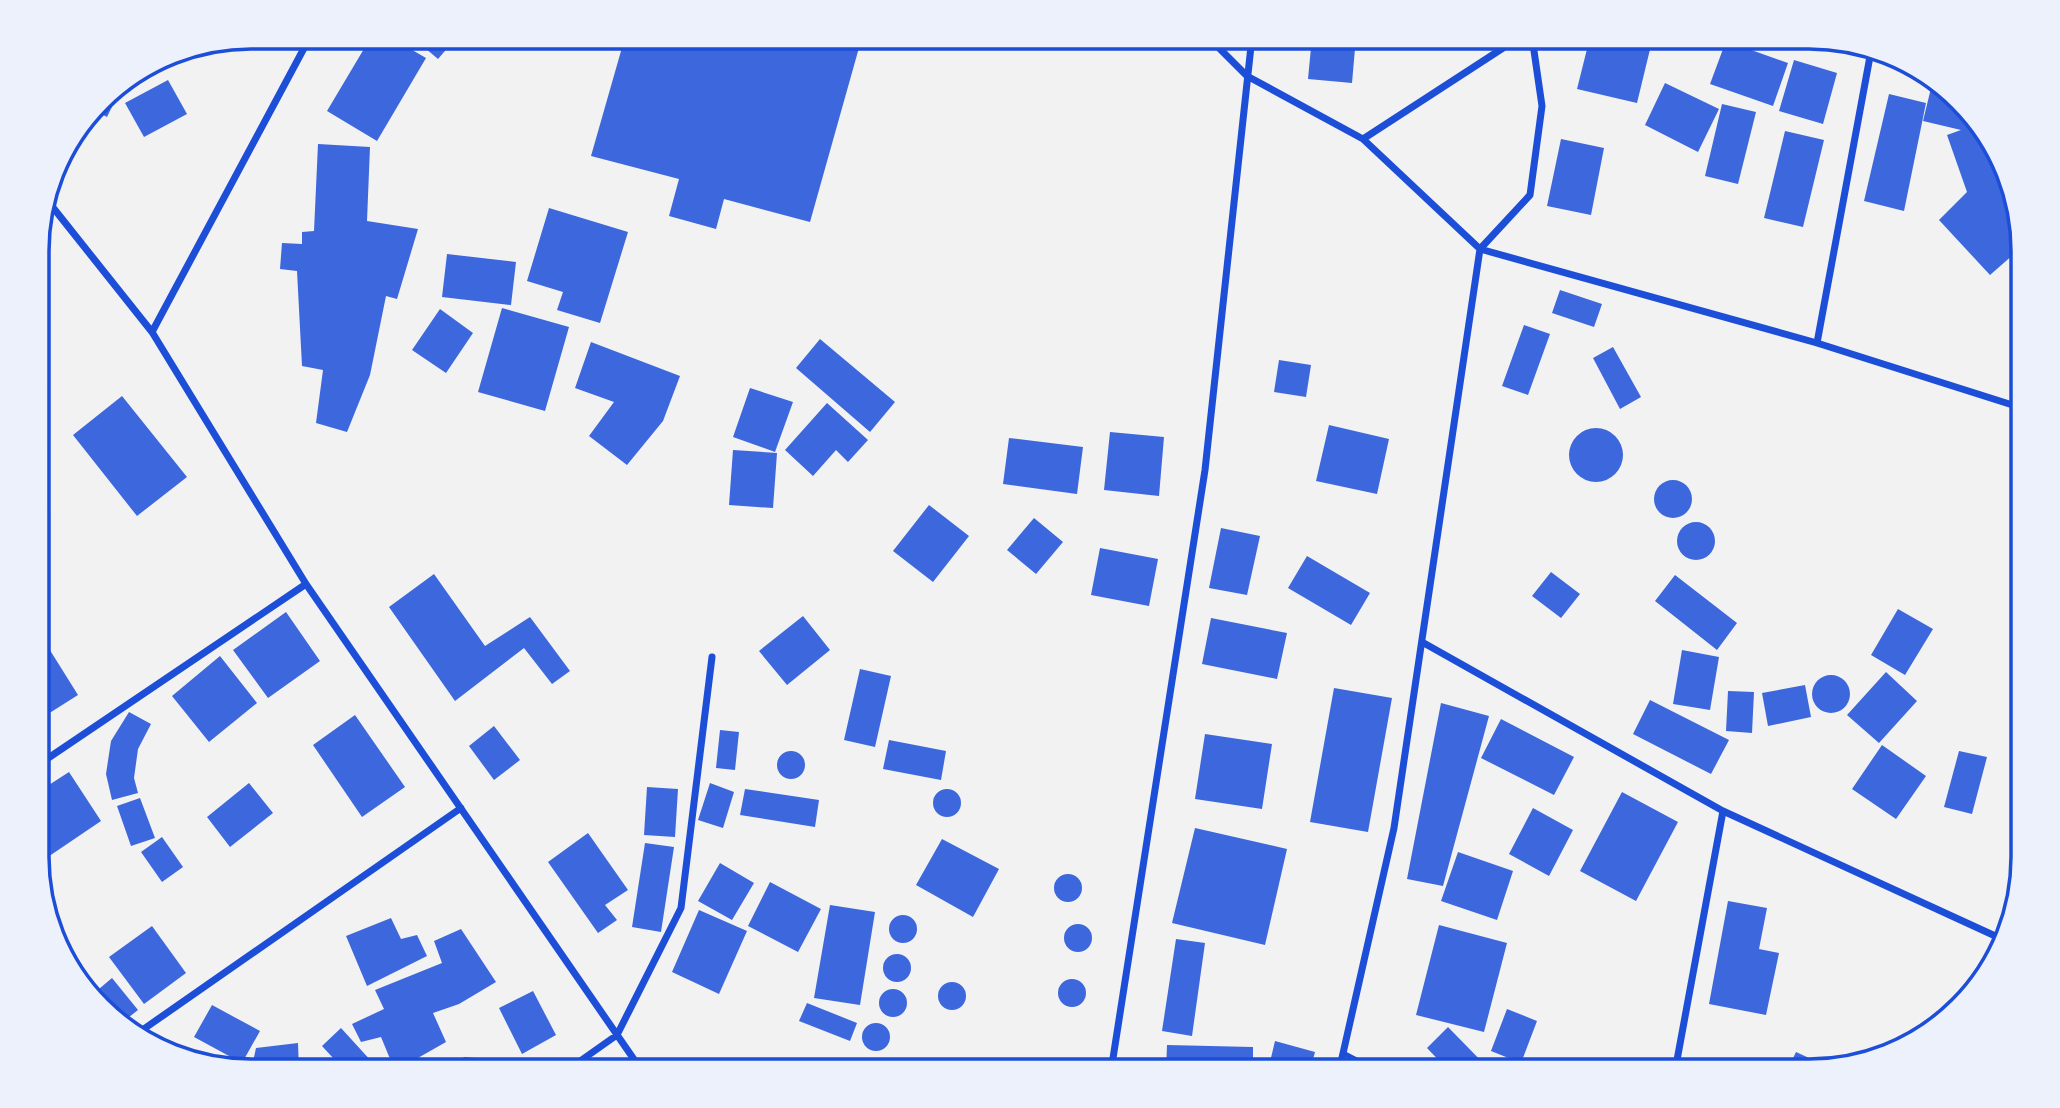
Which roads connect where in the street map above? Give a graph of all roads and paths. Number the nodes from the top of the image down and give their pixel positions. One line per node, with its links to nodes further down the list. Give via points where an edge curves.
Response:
1 (304, 49): 11 (street)
2 (1220, 49): 7 (street)
3 (1250, 49): 7 (street)
4 (1502, 49): 8 (street)
5 (1534, 49): 10 (street, via 1542,106 1530,195)
6 (1870, 59): 12 (street)
7 (1247, 76): 8 (street); 26 (street, via 1205,470)
8 (1363, 139): 10 (street)
9 (54, 209): 11 (street)
10 (1480, 249): 12 (street); 15 (street)
11 (152, 332): 14 (street)
12 (1817, 343): 13 (street)
13 (2011, 405)
14 (306, 584): 17 (street); 18 (street)
15 (1422, 642): 19 (street); 23 (street, via 1394,828)
16 (712, 657): 22 (street, via 681,908)
17 (49, 758)
18 (461, 808): 21 (street); 22 (street)
19 (1723, 811): 20 (street); 29 (street)
20 (1994, 936)
21 (145, 1028)
22 (617, 1035): 24 (street); 25 (street)
23 (1343, 1053): 27 (street); 28 (lane)
24 (583, 1059)
25 (634, 1059)
26 (1113, 1059)
27 (1342, 1059)
28 (1355, 1059)
29 (1677, 1059)

